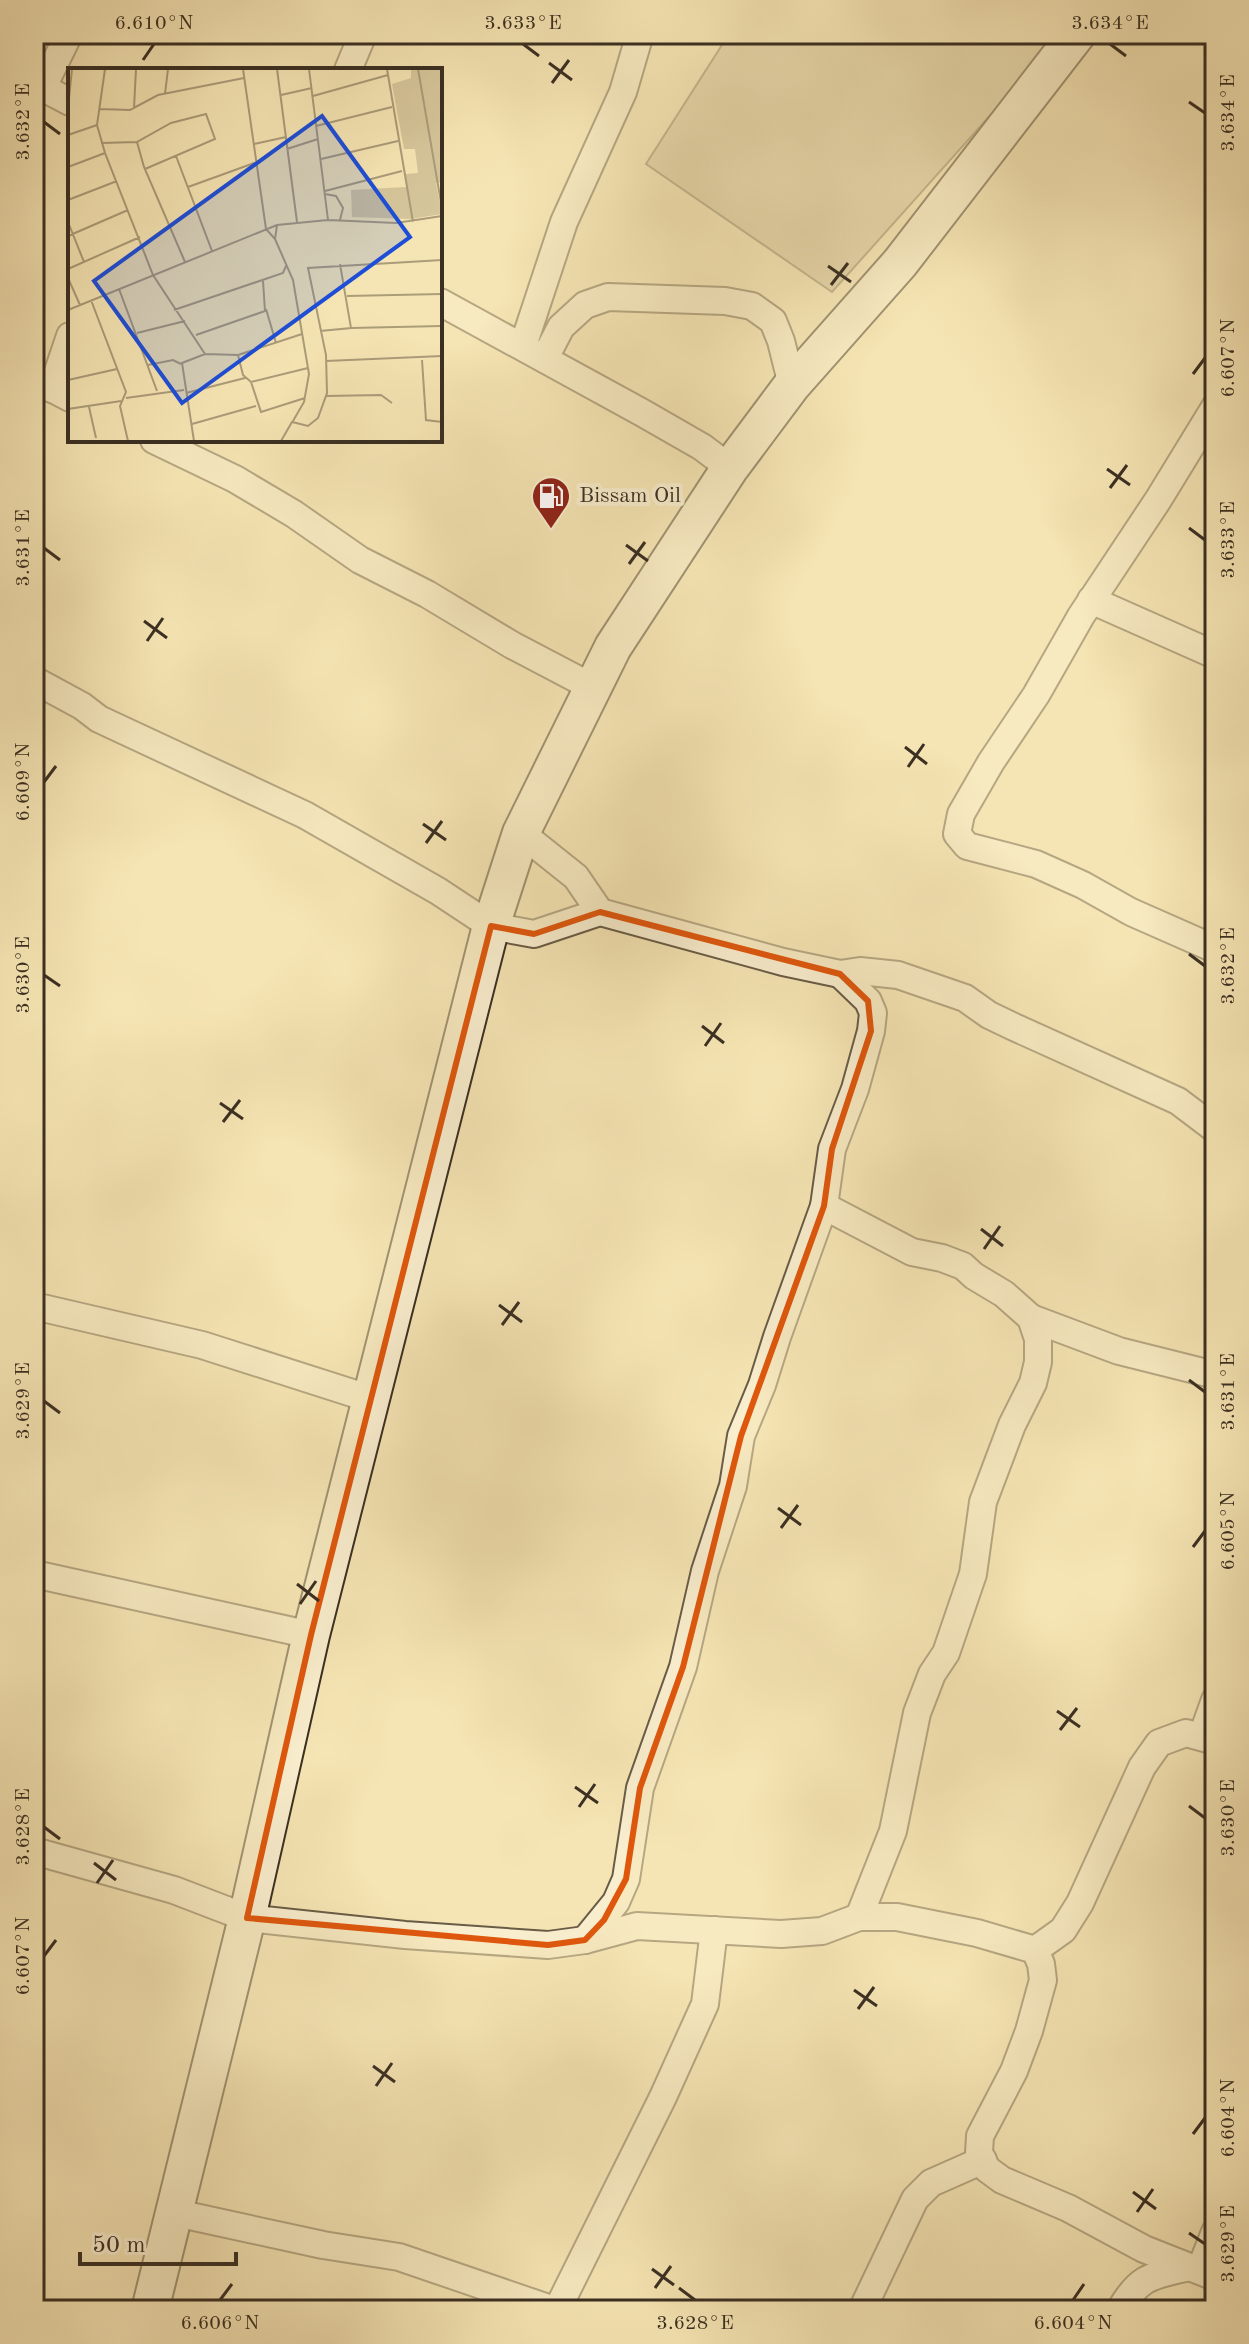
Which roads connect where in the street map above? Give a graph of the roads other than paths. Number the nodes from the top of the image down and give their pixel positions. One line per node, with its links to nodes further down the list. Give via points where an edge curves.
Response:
1 (69, 34): 6 (street)
2 (363, 34): 5 (street)
3 (640, 34): 10 (street, via 623,92 564,222)
4 (1077, 34): 11 (main road, via 900,263)
5 (349, 68)
6 (38, 85): 7 (street)
7 (68, 101)
8 (442, 303): 10 (street)
9 (68, 342): 12 (street)
10 (534, 352): 11 (street, via 585,305 608,297 725,301 752,306 773,321); 15 (street)
11 (792, 385): 15 (main road)
12 (52, 389)
13 (1215, 407): 16 (street)
14 (158, 442): 19 (street, via 235,479 360,560)
15 (730, 468): 19 (main road)
16 (1091, 600): 17 (street); 23 (street, via 961,814 957,834 967,846 1036,864)
17 (1215, 655)
18 (34, 680): 22 (street, via 99,719 305,815)
19 (592, 687): 20 (main road)
20 (521, 833): 21 (street, via 576,877); 22 (main road)
21 (600, 912): 22 (street, via 534,934); 24 (street)
22 (491, 926): 30 (main road)
23 (1215, 949)
24 (840, 974): 25 (street, via 898,975 965,998 989,1015 1178,1101); 26 (street, via 873,1013 855,1089 832,1149)
25 (1215, 1129)
26 (824, 1206): 28 (street, via 912,1252 963,1266); 39 (street, via 741,1436 733,1486 705,1571 683,1667 640,1788 626,1879 616,1902)
27 (34, 1306): 30 (street, via 202,1345)
28 (1031, 1318): 29 (street, via 1119,1351); 36 (street, via 1038,1339 1033,1383 983,1502 973,1574 946,1653 917,1713 893,1831)
29 (1215, 1375)
30 (371, 1399): 32 (main road)
31 (34, 1574): 32 (street)
32 (311, 1635): 37 (main road)
33 (1215, 1700): 34 (street)
34 (1208, 1738): 40 (street, via 1186,1733 1171,1737 1149,1754 1080,1903 1063,1930)
35 (34, 1851): 37 (street, via 174,1890)
36 (859, 1917): 38 (street, via 822,1931); 40 (street, via 924,1921)
37 (247, 1918): 39 (street, via 496,1942 548,1945); 42 (main road)
38 (714, 1930): 39 (street, via 637,1926); 48 (street, via 705,2004)
39 (585, 1940)
40 (1035, 1950): 41 (street, via 1043,1980 1038,2004 1014,2071 980,2136)
41 (983, 2160): 44 (street, via 1002,2180); 49 (street, via 931,2183 915,2199)
42 (176, 2213): 47 (main road); 48 (street, via 399,2257)
43 (1215, 2232): 45 (street)
44 (1144, 2249): 45 (street); 46 (street, via 1157,2270)
45 (1202, 2271): 46 (street)
46 (1154, 2276): 50 (street, via 1132,2290)
47 (150, 2310)
48 (555, 2310)
49 (862, 2310)
50 (1120, 2310)

